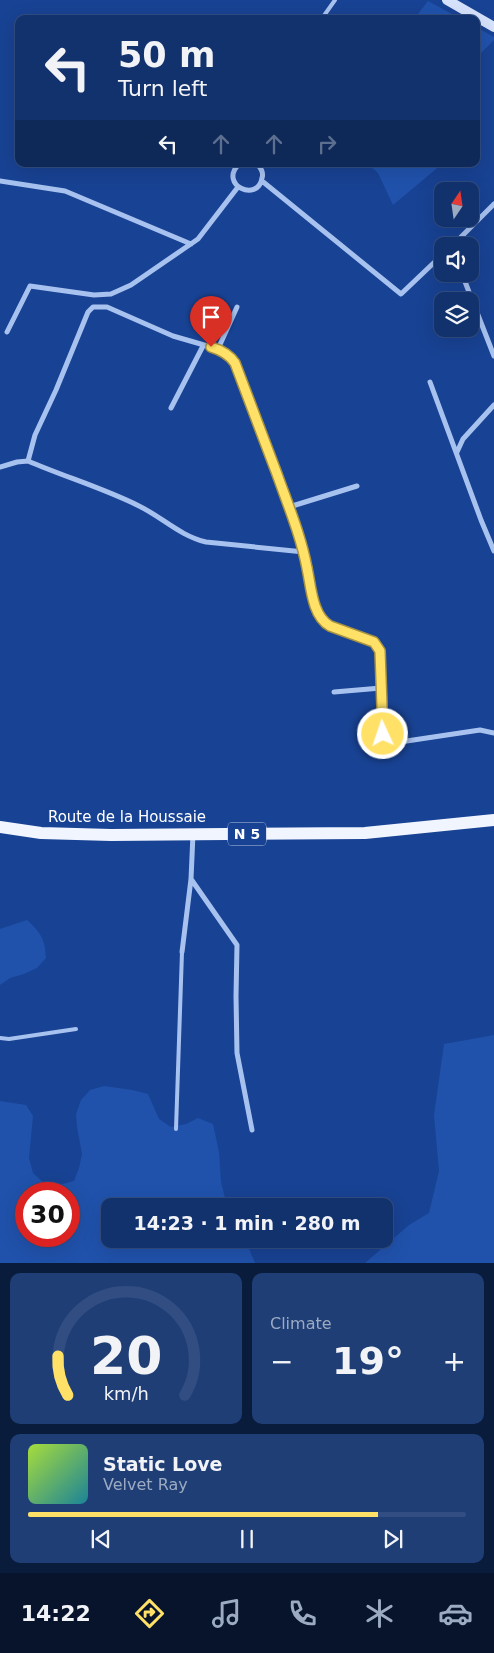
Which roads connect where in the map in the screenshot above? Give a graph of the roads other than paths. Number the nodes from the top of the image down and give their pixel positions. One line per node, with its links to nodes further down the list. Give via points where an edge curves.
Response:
1 (334, 0): 3 (lane)
2 (447, 0): 4 (main road)
3 (325, 15)
4 (474, 15)
5 (480, 18): 6 (main road)
6 (494, 26)
7 (236, 167): 11 (street, via 233,174)
8 (259, 167): 10 (street)
9 (0, 181): 14 (street, via 65,191)
10 (262, 181): 11 (street, via 252,190); 15 (street, via 401,294)
11 (238, 187): 14 (street)
12 (494, 204): 13 (street)
13 (461, 237)
14 (191, 244): 18 (street, via 131,285 111,294 94,295 30,286)
15 (434, 263)
16 (465, 282): 21 (street)
17 (237, 307): 20 (street)
18 (7, 332)
19 (203, 346): 20 (street); 24 (street); 26 (street, via 107,307 93,307 34,434)
20 (218, 350): 29 (street, via 235,363)
21 (494, 356)
22 (430, 382): 25 (street)
23 (494, 405): 25 (street, via 463,439)
24 (171, 408)
25 (457, 452): 30 (street)
26 (28, 461): 27 (street); 31 (street, via 140,506 195,540)
27 (0, 468)
28 (357, 486): 29 (street)
29 (289, 507): 31 (street)
30 (494, 551)
31 (304, 552): 32 (street, via 321,618 330,626 377,645)
32 (381, 688): 33 (street); 34 (street, via 383,734 387,740 400,742 480,730)
33 (334, 692)
34 (494, 733)
35 (494, 820): 37 (main road, Route de la Houssaie / N 5, via 365,833)
36 (3, 830): 37 (main road, Route de la Houssaie / N 5)
37 (193, 834): 38 (street)
38 (191, 879): 39 (street); 43 (street, via 237,945 238,1053)
39 (182, 952): 42 (lane)
40 (76, 1029): 41 (lane)
41 (0, 1038)
42 (176, 1130)
43 (252, 1130)

